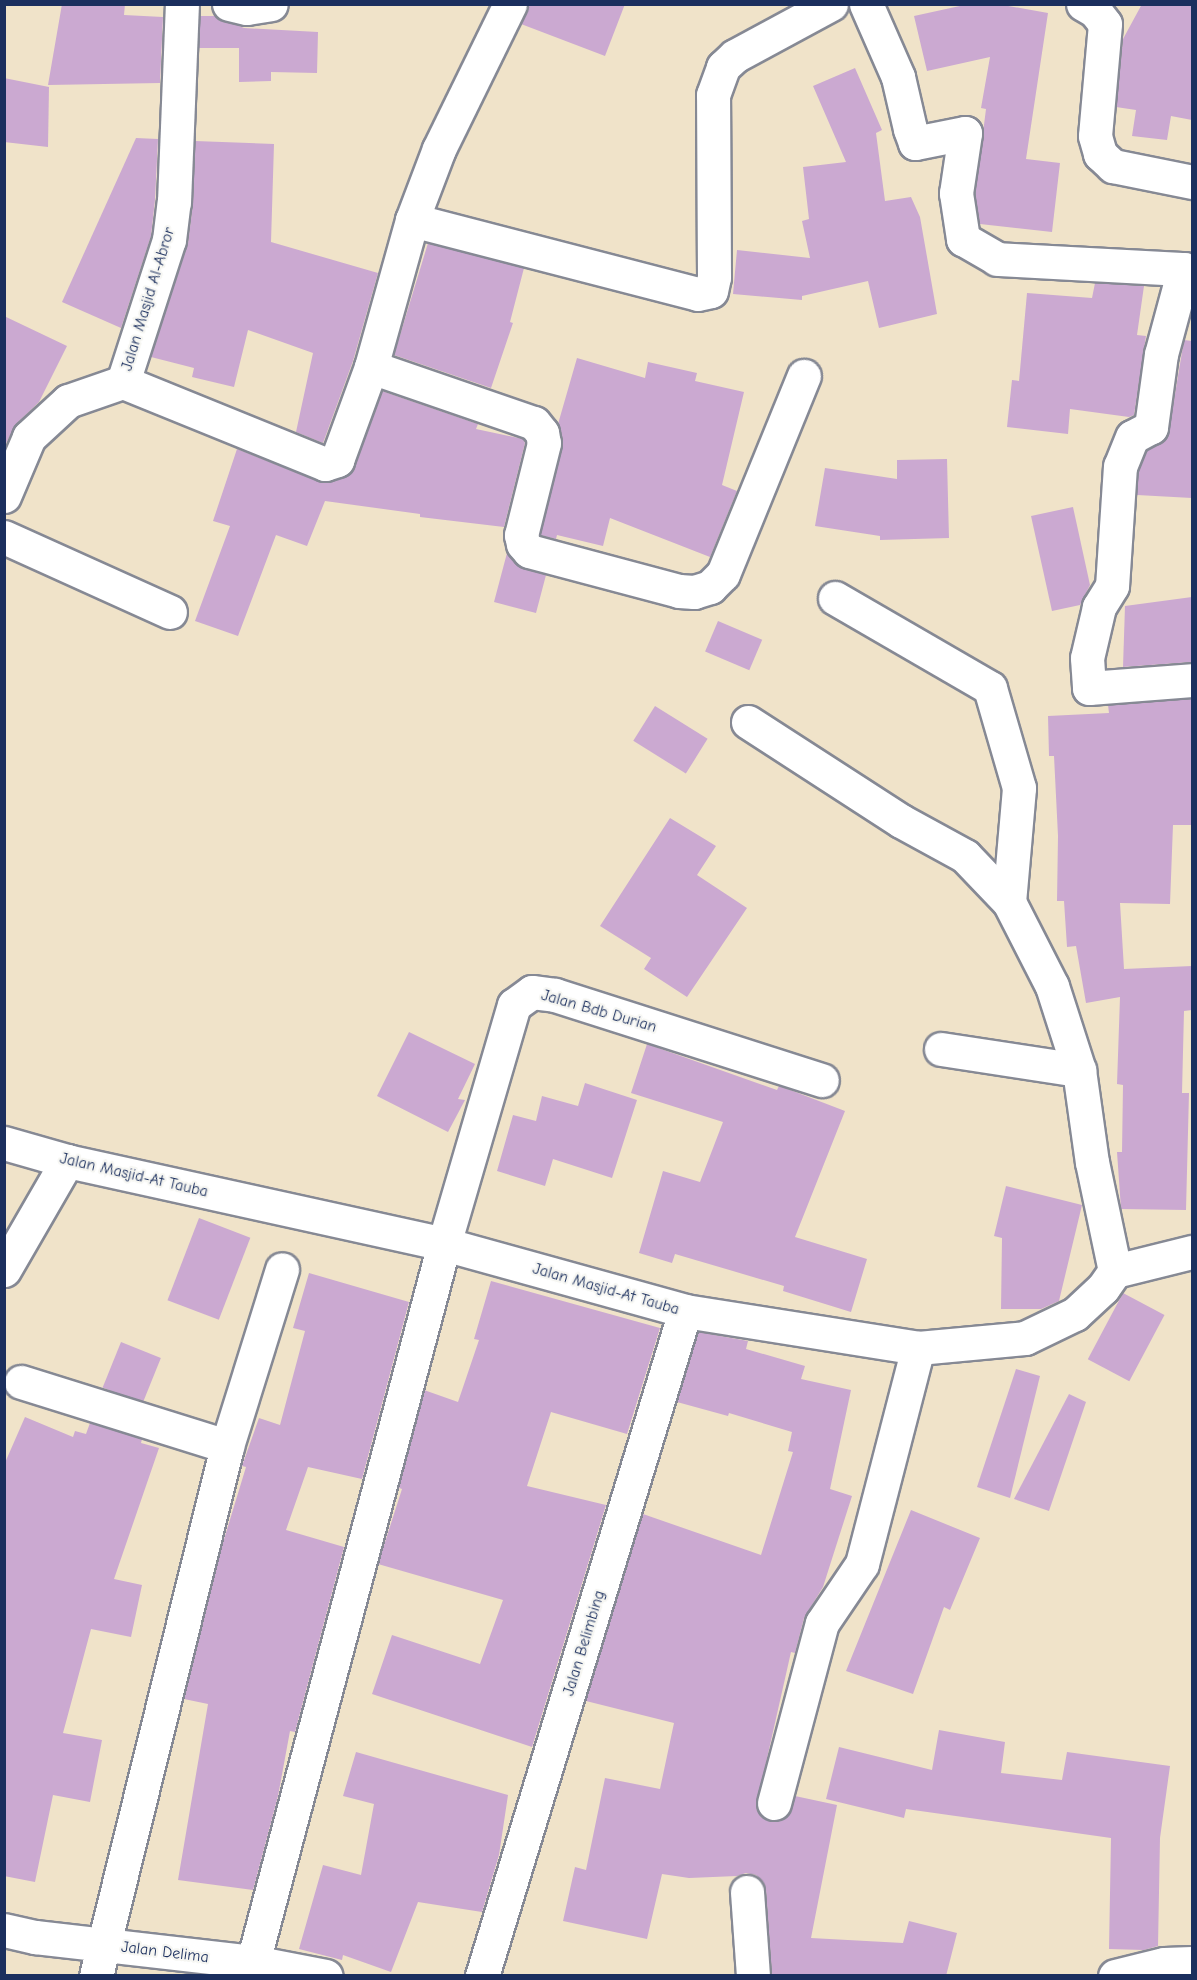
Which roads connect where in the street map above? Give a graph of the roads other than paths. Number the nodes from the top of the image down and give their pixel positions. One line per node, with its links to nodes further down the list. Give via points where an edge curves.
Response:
1 (182, 4): 12 (street, Jalan Masjid Al-Abror, via 169,240)
2 (229, 4): 3 (street, via 247,8)
3 (271, 4)
4 (510, 4): 9 (street, via 439,148)
5 (831, 4): 9 (street, via 735,56 723,67 712,95 711,291 698,294)
6 (866, 4): 18 (street, via 898,77 915,142 965,133 956,193 963,239 997,259 1184,269 1161,354 1151,427 1132,437 1120,466 1113,586 1099,607 1087,658 1089,688)
7 (1083, 4): 8 (street, via 1105,24 1095,136 1100,154 1113,166)
8 (1192, 182)
9 (412, 220): 10 (street)
10 (371, 367): 11 (street, via 534,423 544,443 521,535 529,551 694,592 710,586 723,574); 12 (street, via 337,460 326,464)
11 (804, 375)
12 (123, 382): 13 (street, Jalan Masjid Al-Abror, via 68,401)
13 (16, 432): 14 (street, Jalan Masjid Al-Abror)
14 (4, 496)
15 (4, 537): 17 (street)
16 (835, 598): 20 (street, via 990,688 1019,788)
17 (170, 612)
18 (1192, 680)
19 (748, 722): 20 (street, via 901,821 965,856)
20 (1009, 902): 22 (street, via 1052,986)
21 (941, 1049): 22 (street)
22 (1079, 1070): 30 (street, via 1092,1162)
23 (822, 1080): 26 (street, Jalan Bdb Durian, via 555,995 532,992 514,1005)
24 (4, 1143): 25 (street, Jalan Masjid-At Tauba)
25 (68, 1161): 26 (street, Jalan Masjid-At Tauba); 29 (street)
26 (444, 1244): 31 (street, Jalan Masjid-At Tauba); 39 (street)
27 (1192, 1252): 30 (street)
28 (282, 1269): 34 (street)
29 (4, 1270)
30 (1115, 1271): 32 (street, Jalan Masjid-At Tauba, via 1075,1314 1025,1338)
31 (685, 1311): 32 (street, Jalan Masjid-At Tauba); 42 (street, Jalan Belimbing)
32 (918, 1348): 35 (street, via 862,1564 822,1623)
33 (21, 1382): 34 (street)
34 (227, 1446): 38 (street)
35 (774, 1803)
36 (747, 1892): 43 (street)
37 (4, 1930): 38 (street, Jalan Delima)
38 (100, 1960): 39 (street, Jalan Delima)
39 (253, 1962): 41 (street, Jalan Delima)
40 (1192, 1963): 44 (street, via 1164,1964)
41 (327, 1976)
42 (482, 1976)
43 (753, 1976)
44 (1115, 1976)

